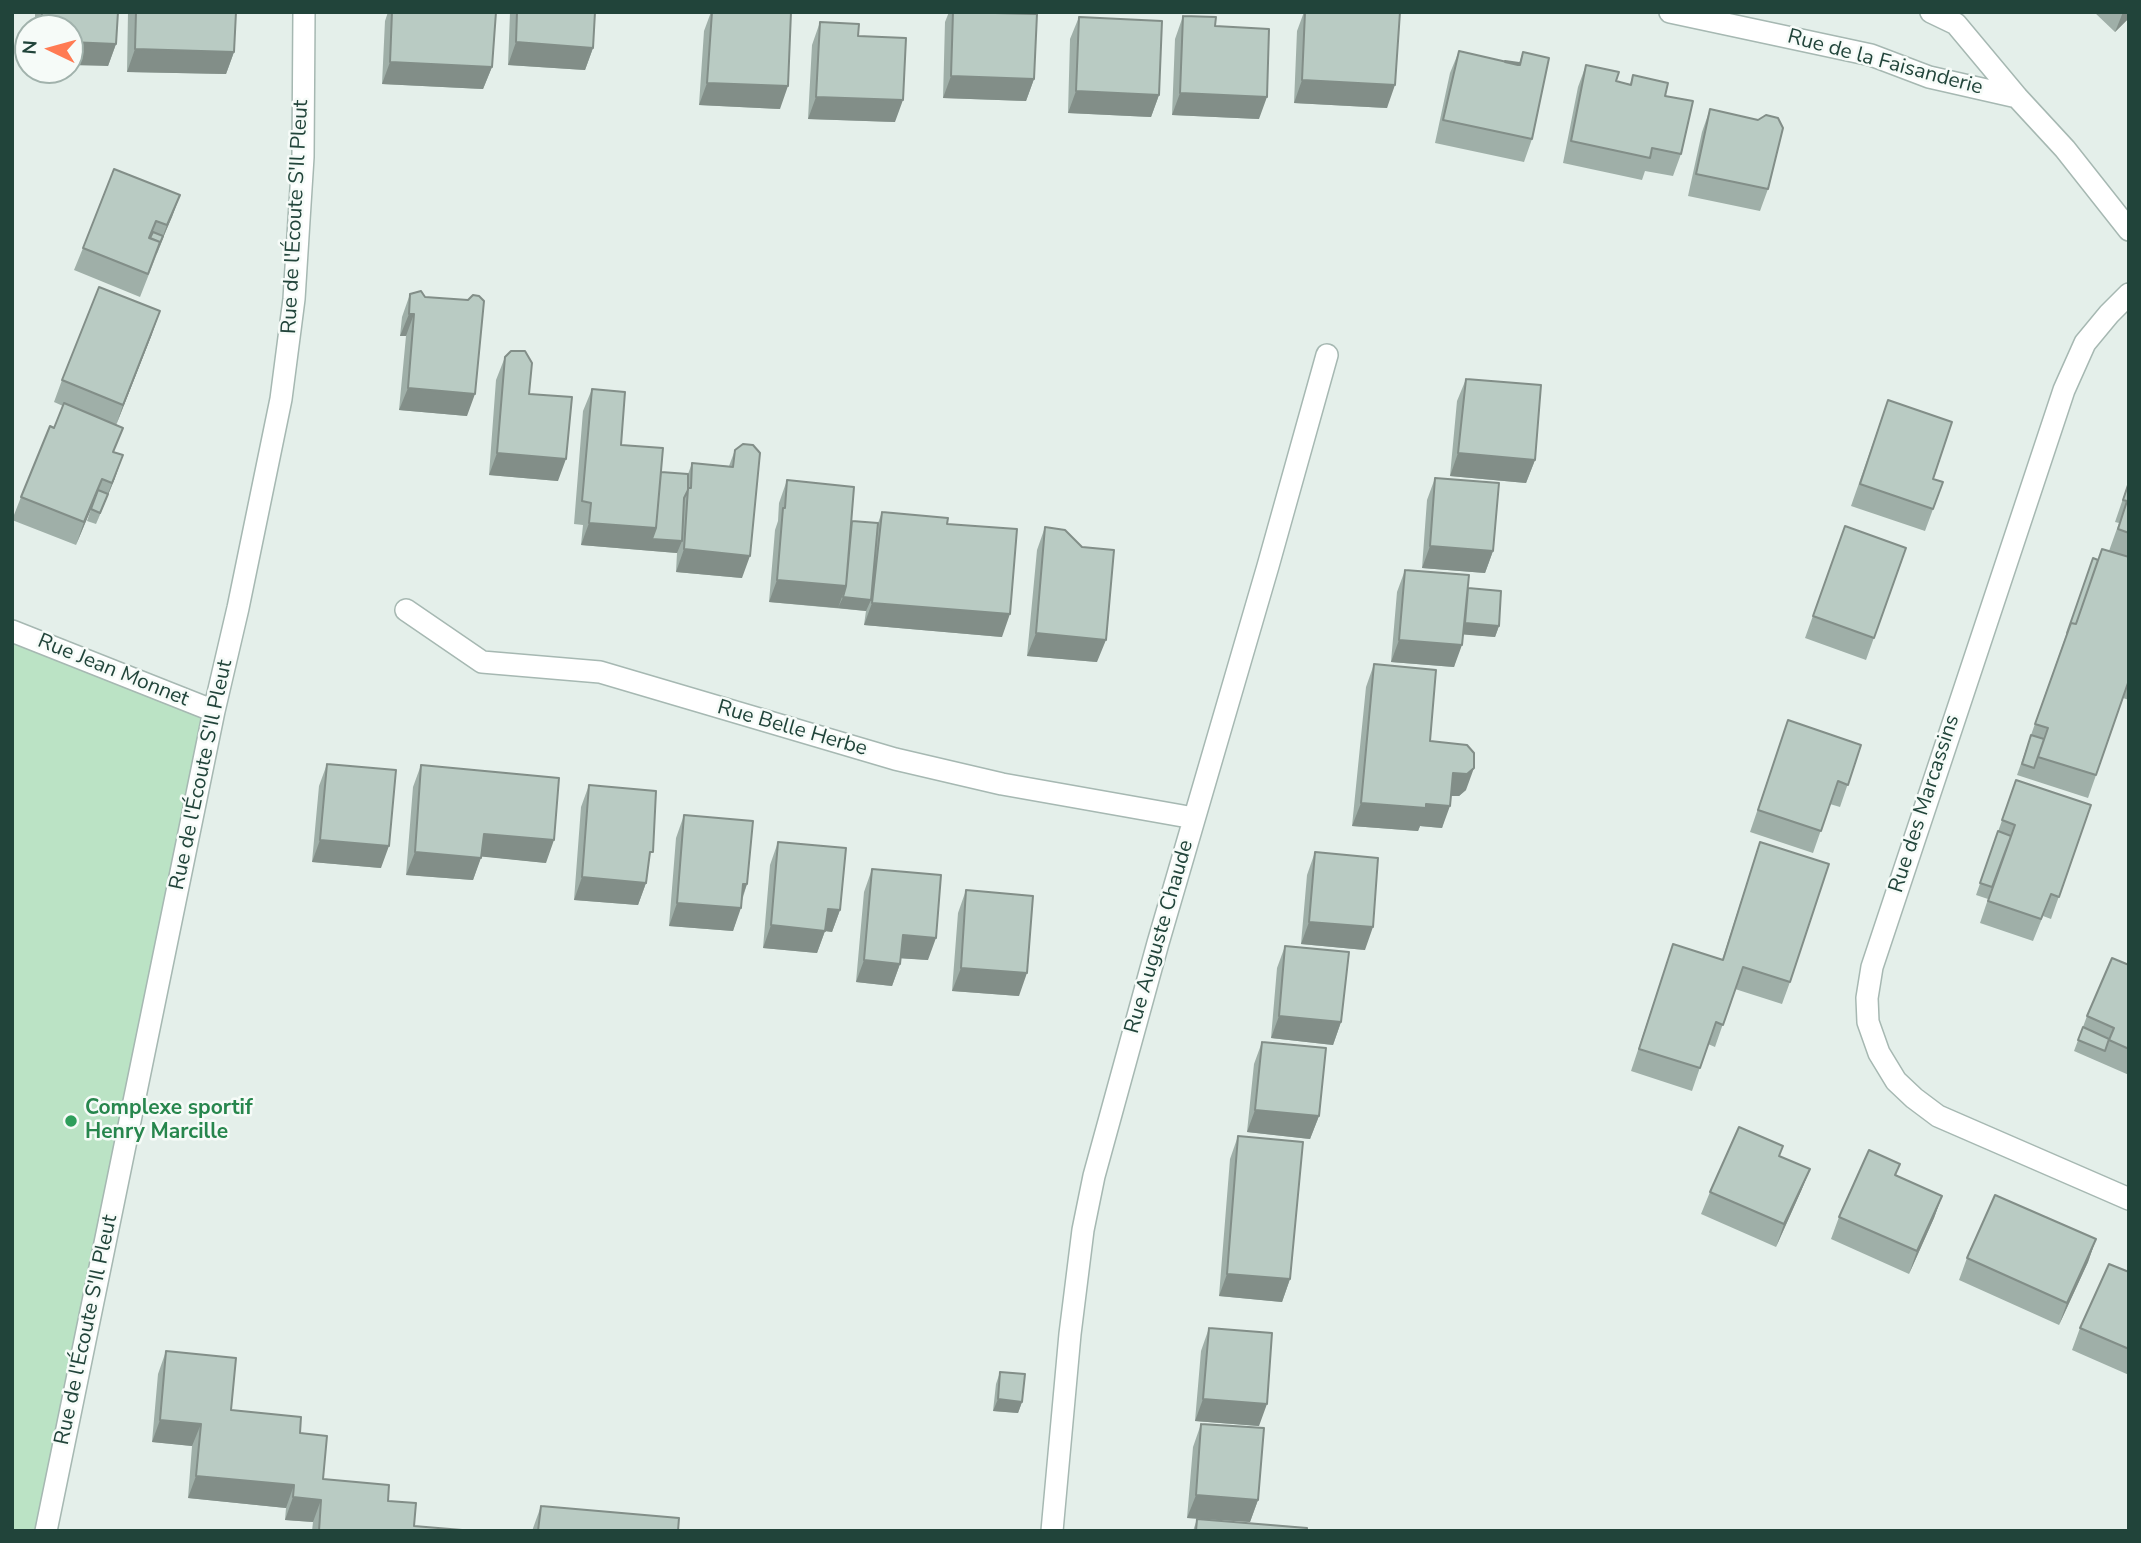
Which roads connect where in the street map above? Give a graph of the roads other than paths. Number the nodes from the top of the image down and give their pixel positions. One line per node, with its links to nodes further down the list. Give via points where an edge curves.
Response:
1 (304, 12): 10 (street, Rue de l'Écoute S'Il Pleut, via 303,157 294,299 281,398)
2 (1670, 12): 4 (street, Rue de la Faisanderie, via 1871,55 1929,77)
3 (1930, 12): 4 (street, Rue de la Faisanderie, via 1956,24)
4 (2017, 97): 5 (street, Rue de la Faisanderie)
5 (2129, 230)
6 (2129, 294): 12 (street, Rue des Marcassins, via 2085,343 2064,390 1871,967 1867,998 1868,1022 1880,1054 1896,1081 1914,1098 1938,1116)
7 (1327, 355): 11 (street, Rue Auguste Chaude)
8 (406, 610): 11 (street, Rue Belle Herbe, via 482,662 600,672 895,759 1002,784)
9 (12, 631): 10 (street, Rue Jean Monnet)
10 (214, 711): 13 (street, Rue de l'Écoute S'Il Pleut)
11 (1194, 818): 14 (street, Rue Auguste Chaude, via 1083,1230)
12 (2129, 1199)
13 (46, 1531)
14 (1052, 1531)

